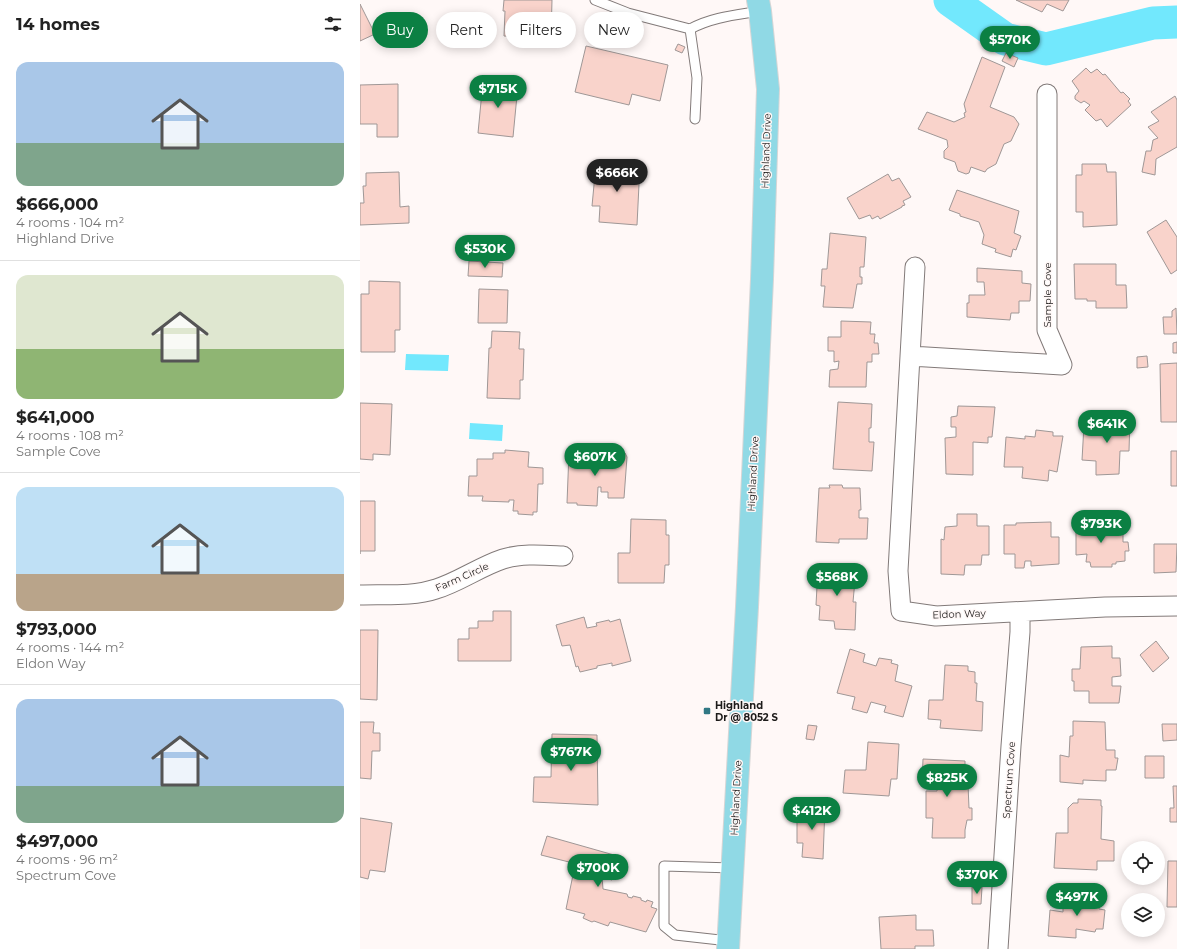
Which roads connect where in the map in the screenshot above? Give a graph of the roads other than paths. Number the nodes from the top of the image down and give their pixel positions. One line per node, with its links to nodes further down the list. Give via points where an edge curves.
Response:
1 (595, 0): 3 (lane, via 628,13)
2 (759, 6): 3 (lane, via 716,18); 12 (main road, Highland Drive, via 768,90 762,280)
3 (690, 29): 5 (lane, via 697,78)
4 (1047, 94): 7 (street, Sample Cove, via 1047,330 1062,365)
5 (695, 119)
6 (915, 266): 7 (street)
7 (910, 356): 11 (street, Eldon Way, via 898,571 901,612 936,616)
8 (564, 556): 9 (street, Farm Circle, via 526,555 504,559 435,590 409,594)
9 (360, 594)
10 (1177, 606): 11 (street, Eldon Way)
11 (1020, 612): 14 (street, Spectrum Cove)
12 (733, 868): 13 (main road, Highland Drive); 13 (lane, via 664,866 664,926 675,935)
13 (728, 945)
14 (998, 949)

